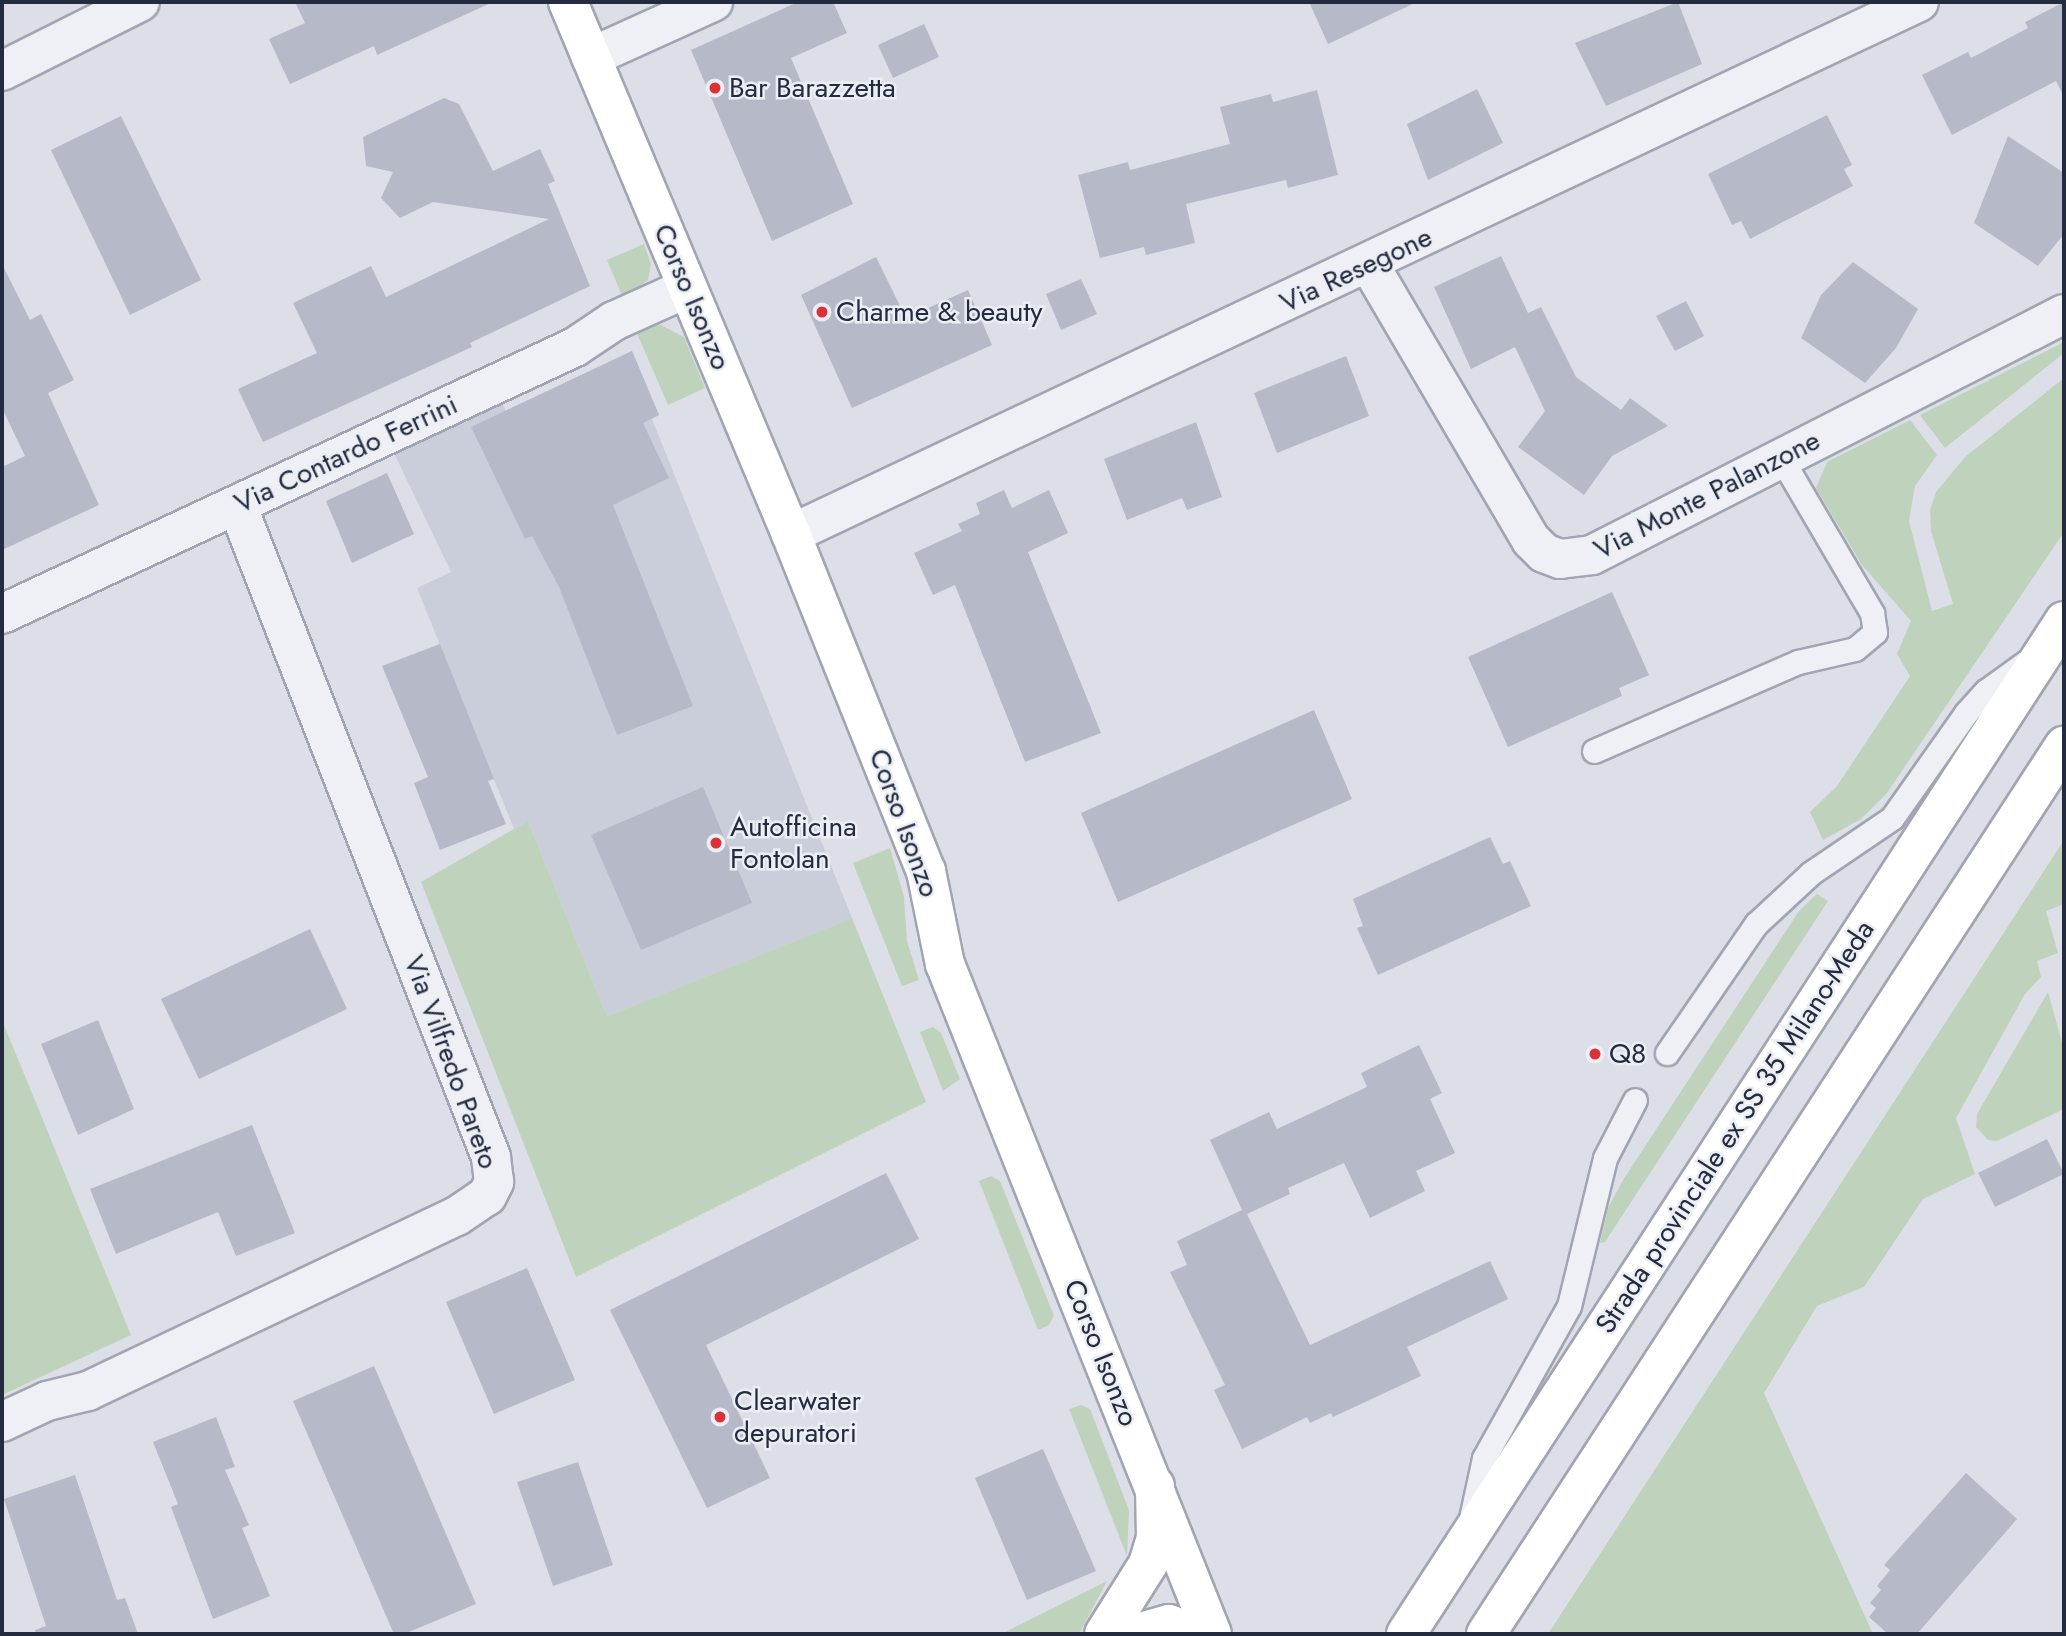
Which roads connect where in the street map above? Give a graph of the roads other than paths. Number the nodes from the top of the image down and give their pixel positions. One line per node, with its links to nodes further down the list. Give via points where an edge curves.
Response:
1 (140, 2): 6 (street)
2 (568, 2): 5 (main road, Corso Isonzo)
3 (713, 2): 5 (street)
4 (1919, 2): 7 (street, Via Resegone)
5 (591, 57): 8 (main road, Corso Isonzo)
6 (2, 71)
7 (1369, 264): 10 (street, Via Monte Palanzone, via 1531,540 1544,553 1577,560 1592,555); 12 (street, Via Resegone)
8 (687, 288): 11 (street, Via Contardo Ferrini, via 614,321 575,347); 12 (main road, Corso Isonzo)
9 (2060, 316): 10 (street, Via Monte Palanzone)
10 (1781, 458): 16 (lane, via 1872,613 1875,632 1855,649 1798,662)
11 (237, 505): 13 (street, Via Contardo Ferrini); 19 (street, Via Vilfredo Pareto, via 491,1157 494,1182 487,1196 457,1216 88,1391 47,1401)
12 (791, 534): 20 (main road, Corso Isonzo, via 926,871 945,964)
13 (2, 614)
14 (2058, 630): 17 (lane, via 1966,713 1892,818 1811,873 1765,914); 21 (main road, Strada provinciale ex SS 35 Milano-Meda)
15 (2064, 746): 26 (main road)
16 (1594, 751)
17 (1667, 1053)
18 (1635, 1100): 21 (lane, via 1605,1158 1569,1306 1484,1458)
19 (2, 1422)
20 (1155, 1486): 22 (main road, Corso Isonzo); 23 (main road, via 1156,1538 1148,1564)
21 (1462, 1548): 25 (main road, Strada provinciale ex SS 35 Milano-Meda)
22 (1203, 1627): 24 (main road, via 1169,1624)
23 (1104, 1634)
24 (1134, 1634)
25 (1406, 1634)
26 (1486, 1634)

